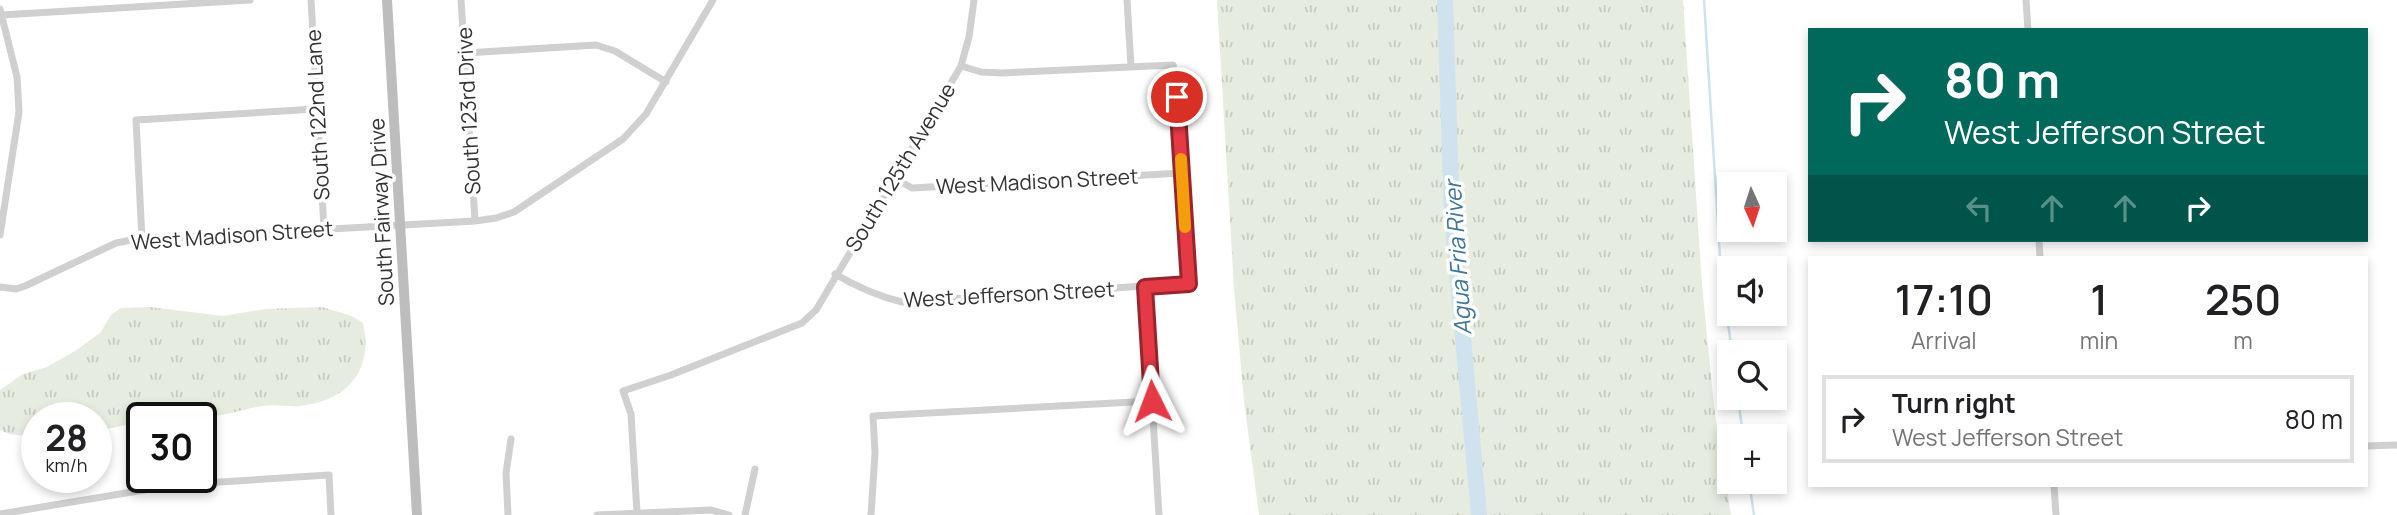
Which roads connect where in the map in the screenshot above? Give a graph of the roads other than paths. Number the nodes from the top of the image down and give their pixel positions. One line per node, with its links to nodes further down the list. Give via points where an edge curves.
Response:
1 (250, 0): 9 (street)
2 (311, 0): 16 (street, South 122nd Lane)
3 (387, 0): 20 (street, South Fairway Drive)
4 (461, 0): 12 (street, South 123rd Drive)
5 (713, 0): 15 (street, West Madison Street)
6 (974, 0): 13 (street, South 125th Avenue)
7 (1127, 0): 14 (street)
8 (2026, 0): 11 (street)
9 (157, 3): 10 (street)
10 (1, 12): 22 (street, via 17,77 19,112)
11 (2028, 28)
12 (465, 53): 15 (street, via 596,45 615,51); 19 (street, South 123rd Drive)
13 (961, 65): 14 (street, via 1002,74); 18 (street, South 125th Avenue)
14 (1131, 66): 17 (street, via 1173,65)
15 (666, 82): 19 (street, West Madison Street, via 646,114 622,139 514,212)
16 (316, 109): 21 (street, South 122nd Lane); 23 (street, via 136,120)
17 (1182, 173): 18 (street, West Madison Street, via 912,188); 26 (street, West Jefferson Street, via 1189,284)
18 (894, 178): 24 (street, South 125th Avenue)
19 (475, 221): 20 (street, West Madison Street)
20 (401, 225): 21 (street, West Madison Street); 36 (street, South Fairway Drive)
21 (324, 229): 23 (street, West Madison Street)
22 (0, 235)
23 (142, 239): 25 (street, West Madison Street, via 116,243 25,286)
24 (835, 274): 26 (street, West Jefferson Street, via 856,287 902,302); 33 (street, South 125th Avenue, via 816,310 802,323 622,391 631,414)
25 (0, 287)
26 (1145, 287): 27 (street)
27 (1152, 401): 41 (street, via 873,416); 42 (street)
28 (510, 439): 37 (street)
29 (2397, 445): 30 (street)
30 (2368, 446)
31 (755, 469): 40 (street)
32 (2054, 487): 43 (street)
33 (637, 513): 38 (street); 39 (street, via 711,510)
34 (0, 514): 35 (street, via 174,485 329,475)
35 (331, 515)
36 (417, 515)
37 (508, 515)
38 (597, 515)
39 (729, 515)
40 (745, 515)
41 (871, 515)
42 (1159, 515)
43 (2056, 515)

